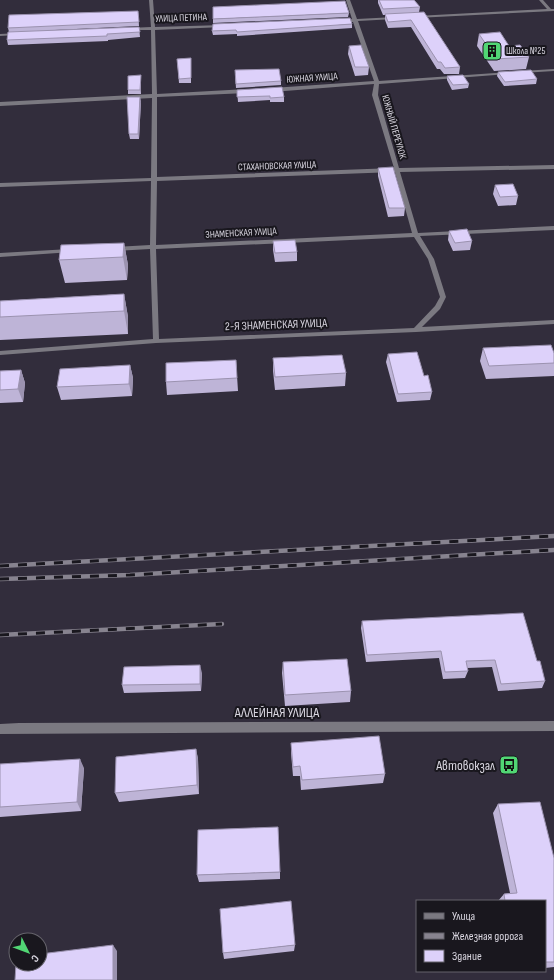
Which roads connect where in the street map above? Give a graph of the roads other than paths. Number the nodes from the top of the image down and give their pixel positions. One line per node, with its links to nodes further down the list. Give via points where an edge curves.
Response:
1 (151, 0): 10 (street)
2 (348, 0): 7 (street, ЮЖНЫЙ ПЕРЕУЛОК)
3 (541, 0): 4 (street)
4 (552, 10): 6 (street)
5 (402, 18): 7 (street)
6 (408, 18)
7 (355, 20): 8 (street); 15 (street, ЮЖНЫЙ ПЕРЕУЛОК)
8 (333, 21)
9 (232, 25): 10 (street, УЛИЦА ПЕТИНА)
10 (153, 28): 11 (street, УЛИЦА ПЕТИНА); 18 (street)
11 (123, 30)
12 (20, 34): 13 (street)
13 (0, 35)
14 (554, 70): 15 (street, ЮЖНАЯ УЛИЦА)
15 (377, 82): 16 (street, ЮЖНАЯ УЛИЦА); 21 (street, ЮЖНЫЙ ПЕРЕУЛОК, via 375,94)
16 (269, 90)
17 (254, 91): 18 (street)
18 (155, 97): 19 (street); 22 (street)
19 (0, 104)
20 (554, 167): 21 (street, СТАХАНОВСКАЯ УЛИЦА)
21 (397, 170): 22 (street, СТАХАНОВСКАЯ УЛИЦА); 25 (street, ЮЖНЫЙ ПЕРЕУЛОК)
22 (155, 180): 23 (street, СТАХАНОВСКАЯ УЛИЦА); 26 (street)
23 (0, 185)
24 (554, 228): 25 (street, ЗНАМЕНСКАЯ УЛИЦА)
25 (416, 235): 26 (street, ЗНАМЕНСКАЯ УЛИЦА); 31 (street, ЮЖНЫЙ ПЕРЕУЛОК, via 431,260 442,297 438,307)
26 (153, 248): 27 (street, ЗНАМЕНСКАЯ УЛИЦА); 32 (street)
27 (107, 250)
28 (76, 251): 29 (street)
29 (0, 255)
30 (554, 322): 31 (street, 2-Я ЗНАМЕНСКАЯ УЛИЦА)
31 (416, 330): 32 (street, 2-Я ЗНАМЕНСКАЯ УЛИЦА)
32 (156, 341): 33 (street, 2-Я ЗНАМЕНСКАЯ УЛИЦА)
33 (0, 353)
34 (554, 726): 35 (street, АЛЛЕЙНАЯ УЛИЦА)
35 (0, 729)

